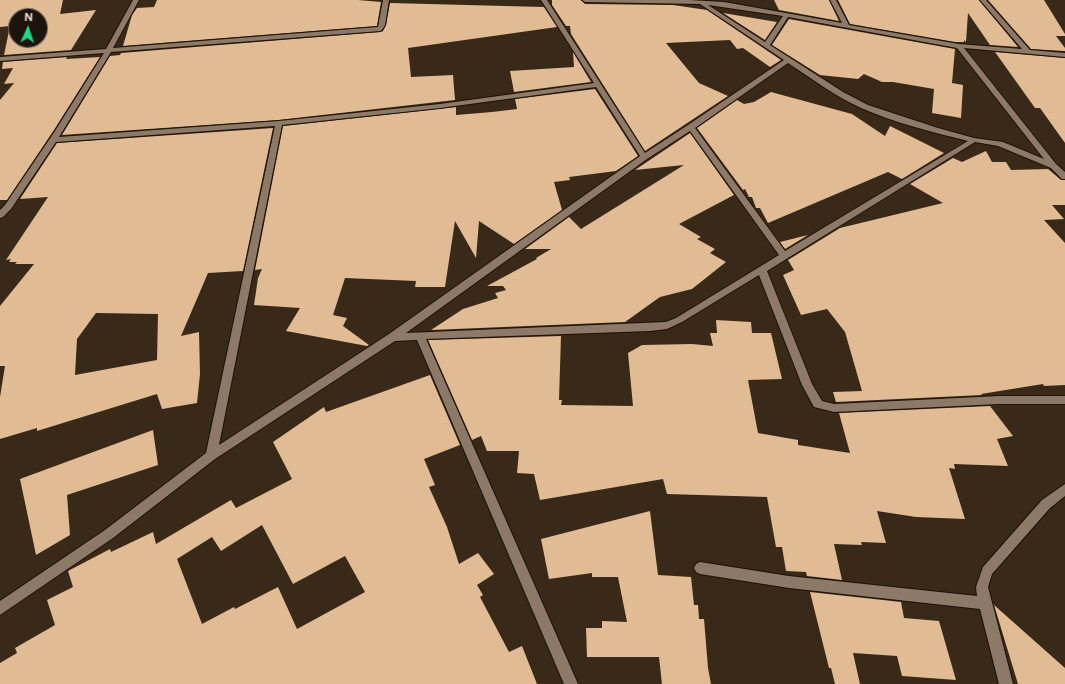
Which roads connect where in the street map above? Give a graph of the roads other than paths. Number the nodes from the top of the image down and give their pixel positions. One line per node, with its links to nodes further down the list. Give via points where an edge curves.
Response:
1 (136, 0): 12 (street)
2 (386, 0): 12 (street, via 380,29)
3 (544, 0): 17 (street)
4 (584, 0): 7 (street)
5 (833, 0): 9 (street)
6 (983, 0): 13 (street)
7 (699, 1): 8 (street); 10 (street)
8 (787, 15): 9 (street); 10 (street)
9 (847, 26): 11 (street)
10 (767, 44): 16 (street)
11 (959, 46): 13 (street); 23 (street)
12 (111, 49): 15 (street); 20 (street)
13 (1029, 53): 14 (street)
14 (1065, 55)
15 (0, 59)
16 (789, 59): 19 (street); 21 (street, via 840,94 865,106 896,118)
17 (597, 86): 18 (street); 22 (street)
18 (279, 123): 20 (street); 31 (street)
19 (691, 127): 22 (street); 26 (street)
20 (54, 140): 25 (street)
21 (974, 140): 23 (street, via 1000,144); 26 (street)
22 (644, 157): 29 (street)
23 (1054, 166): 24 (street)
24 (1065, 177)
25 (0, 215)
26 (784, 256): 27 (street)
27 (762, 270): 28 (street, via 667,325); 30 (street, via 807,385 818,404 834,408 999,400)
28 (420, 336): 29 (street); 36 (street)
29 (393, 337): 31 (street)
30 (1065, 400)
31 (211, 456): 35 (street, via 109,534)
32 (1065, 489): 34 (street, via 1046,504 987,571 982,587)
33 (700, 568): 34 (street, via 789,582)
34 (985, 603): 37 (street)
35 (0, 609)
36 (571, 684)
37 (1006, 684)

